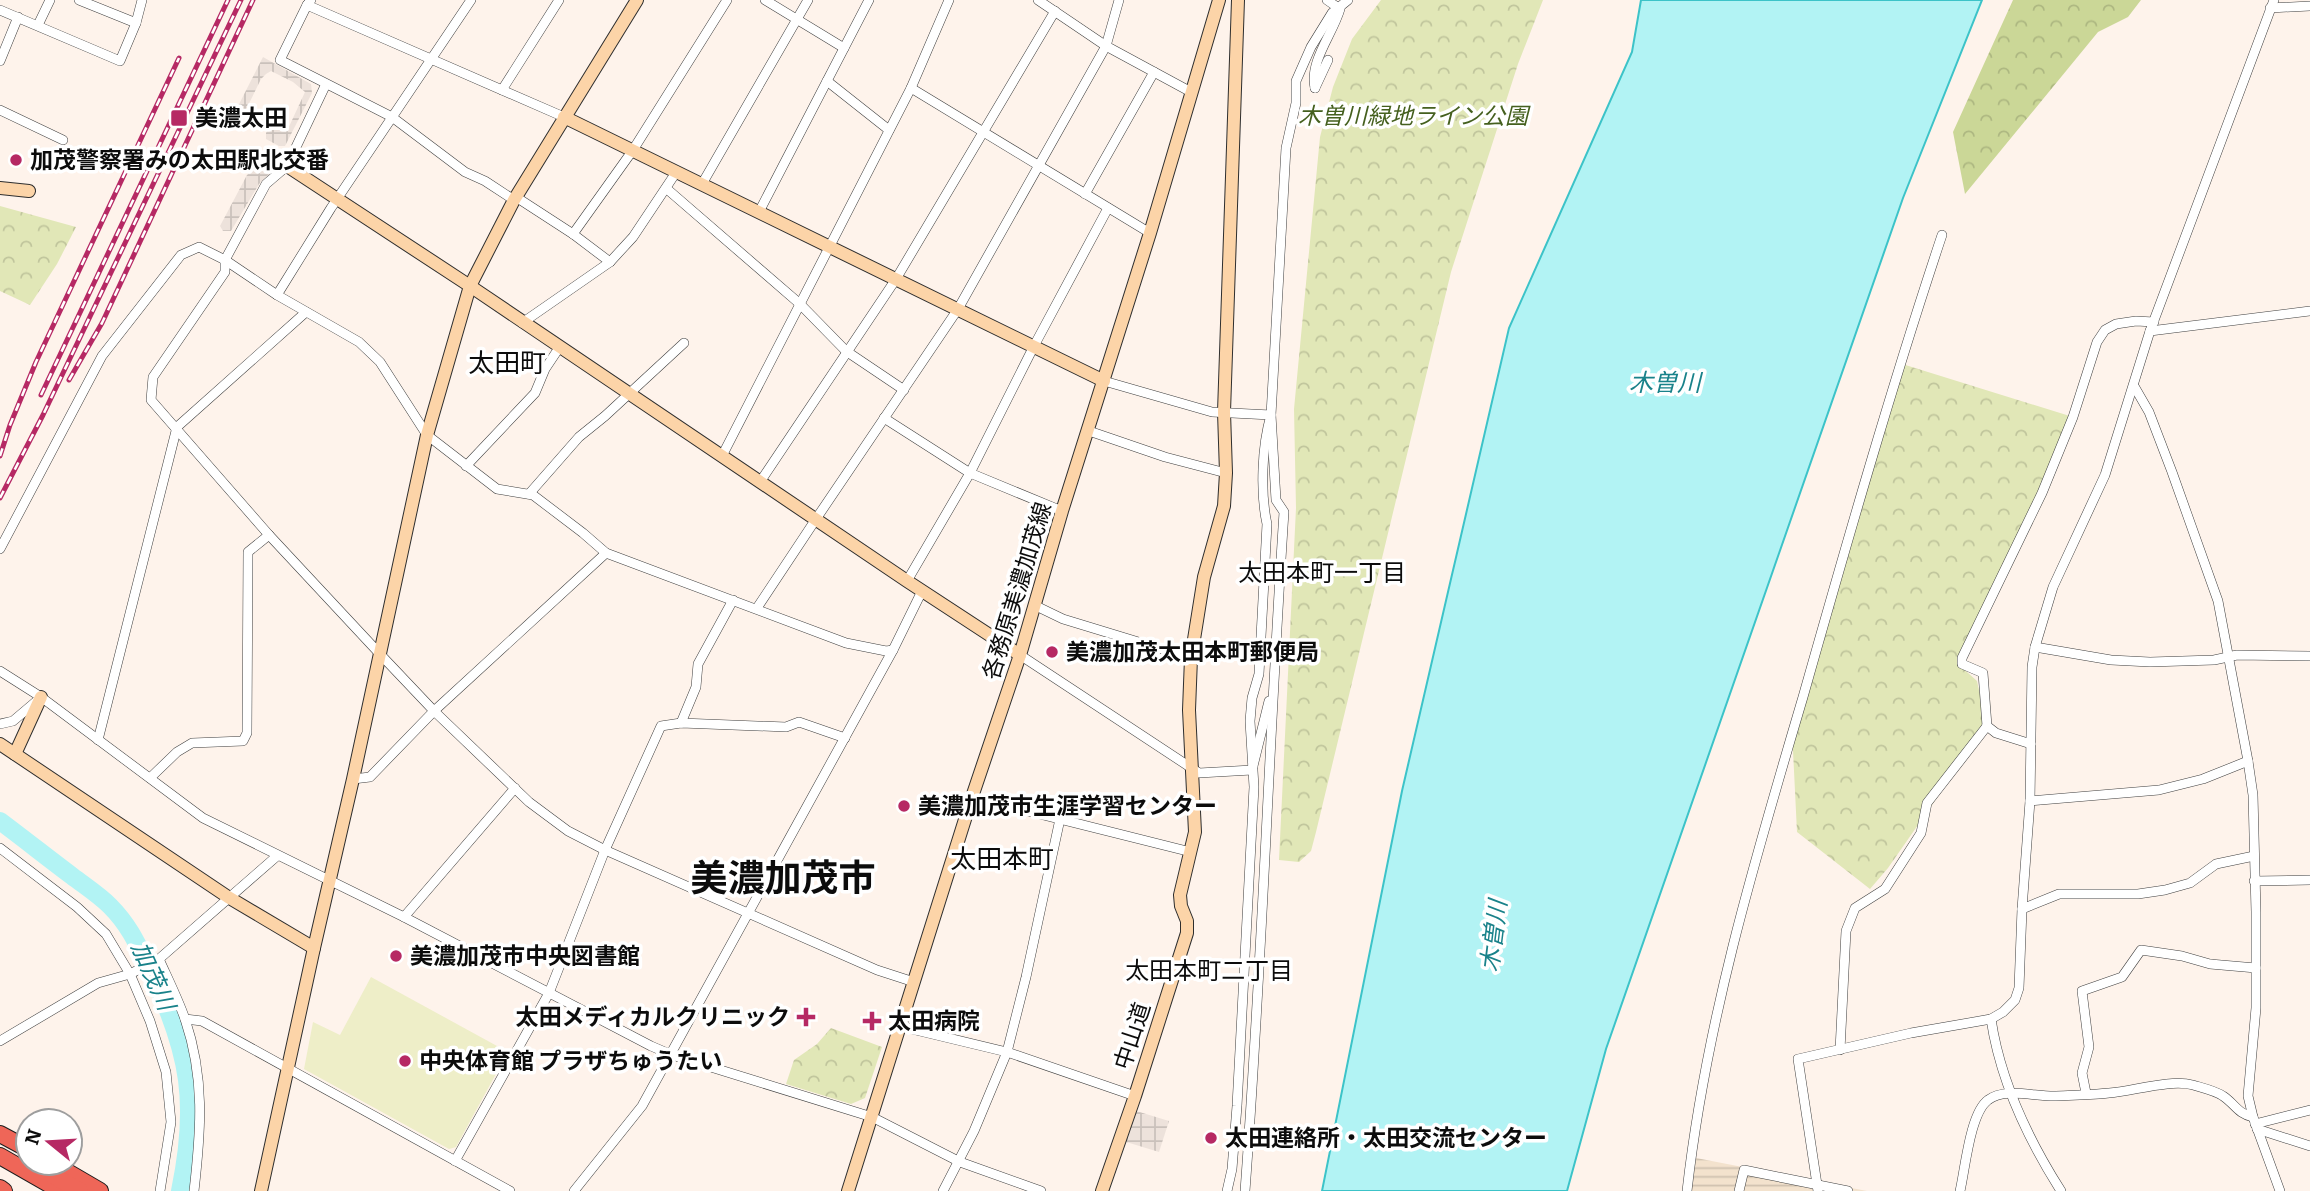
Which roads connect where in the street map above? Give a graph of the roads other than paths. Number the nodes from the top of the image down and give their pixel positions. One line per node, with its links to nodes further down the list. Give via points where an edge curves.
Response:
1 (50, 0): 27 (street)
2 (79, 0): 26 (street)
3 (142, 0): 26 (street)
4 (471, 0): 30 (street)
5 (559, 0): 37 (street)
6 (637, 0): 41 (street)
7 (727, 0): 45 (street)
8 (765, 0): 25 (street)
9 (808, 0): 25 (street)
10 (869, 0): 29 (street)
11 (949, 0): 36 (street)
12 (1038, 0): 23 (street)
13 (1119, 0): 28 (street)
14 (1219, 0): 38 (street, 各務原美濃加茂線)
15 (1238, 0): 81 (street, 中山道)
16 (1327, 0): 21 (street)
17 (1348, 0): 21 (street)
18 (309, 3): 30 (street); 35 (street, via 280,60)
19 (2272, 4): 20 (street); 72 (street)
20 (2310, 6)
21 (1340, 9): 31 (street, via 1312,78 1315,88); 82 (street, via 1332,13 1311,47 1296,81 1286,148)
22 (0, 10): 24 (street)
23 (1055, 11): 28 (street); 43 (street)
24 (18, 17): 27 (street); 32 (street)
25 (797, 20): 29 (street); 49 (street)
26 (136, 23): 27 (street, via 120,61)
27 (38, 25)
28 (1106, 46): 33 (street); 47 (street)
29 (844, 48): 34 (street)
30 (430, 59): 37 (street); 40 (street)
31 (1328, 60)
32 (0, 61)
33 (1154, 72): 38 (street); 53 (street)
34 (827, 81): 42 (street); 57 (street)
35 (326, 84): 40 (street); 46 (street)
36 (911, 88): 42 (street); 43 (street)
37 (502, 90): 41 (street)
38 (1191, 92): 58 (street, 各務原美濃加茂線)
39 (0, 110): 44 (street)
40 (392, 117): 54 (street, via 465,172); 55 (street)
41 (564, 117): 45 (street); 54 (street)
42 (889, 130): 61 (street)
43 (982, 132): 47 (street); 64 (street)
44 (63, 140)
45 (633, 150): 48 (street); 59 (street)
46 (287, 166): 55 (street); 62 (street, via 266,184)
47 (1040, 167): 53 (street); 68 (street)
48 (677, 171): 49 (street); 51 (street)
49 (702, 184): 57 (street)
50 (0, 188): 52 (street)
51 (667, 189): 63 (street); 67 (street)
52 (29, 191)
53 (1085, 194): 56 (street)
54 (515, 198): 59 (street); 65 (street)
55 (337, 200): 65 (street); 66 (street)
56 (1108, 208): 58 (street); 74 (street)
57 (759, 212): 61 (street)
58 (1150, 233): 77 (street, 各務原美濃加茂線)
59 (573, 234): 63 (street)
60 (1942, 235): 186 (street, via 1899,363 1741,908 1706,1072)
61 (830, 246): 64 (street); 67 (street)
62 (225, 260): 66 (street); 84 (street, via 225,272 153,377 151,400); 96 (street, via 199,247 181,254 102,356)
63 (610, 261): 71 (street)
64 (896, 279): 68 (street); 76 (street)
65 (470, 286): 71 (street); 86 (street)
66 (276, 295): 70 (street)
67 (800, 304): 76 (street); 87 (street)
68 (958, 309): 74 (street); 79 (street)
69 (2310, 311): 72 (street)
70 (306, 312): 84 (street); 86 (street, via 359,342 380,362)
71 (522, 323): 75 (street)
72 (2152, 327): 78 (street); 116 (street, via 2136,321 2116,324 2097,342 2042,493 1962,658 1962,664 1983,673)
73 (684, 343): 80 (street)
74 (1034, 346): 77 (street); 89 (street)
75 (559, 348): 80 (street); 88 (street, via 536,393)
76 (846, 351): 79 (street); 91 (street)
77 (1104, 381): 81 (street); 85 (street, 各務原美濃加茂線)
78 (2134, 386): 103 (street, via 2105,475 2053,587); 108 (street, via 2149,412 2218,601)
79 (904, 390): 83 (street)
80 (628, 394): 87 (street); 92 (street, via 579,437)
81 (1224, 412): 82 (street); 90 (street, 中山道)
82 (1271, 415): 112 (street, via 1276,499 1284,512); 124 (street, via 1266,432 1263,505 1267,524 1259,674 1250,721)
83 (884, 418): 89 (street); 94 (street)
84 (177, 427): 95 (street); 118 (street)
85 (1089, 430): 90 (street); 93 (street, 各務原美濃加茂線)
86 (427, 435): 88 (street); 105 (street)
87 (722, 456): 91 (street)
88 (466, 466): 92 (street, via 497,489)
89 (971, 473): 93 (street); 98 (street)
90 (1226, 473): 109 (street, 中山道, via 1224,506 1204,577)
91 (760, 482): 94 (street)
92 (529, 494): 97 (street)
93 (1062, 511): 101 (street, 各務原美濃加茂線)
94 (816, 519): 98 (street); 102 (street)
95 (269, 535): 105 (street); 125 (street, via 248,552 247,733 243,741 192,743)
96 (0, 549)
97 (606, 553): 100 (street); 113 (street)
98 (907, 581): 99 (street)
99 (922, 591): 104 (street); 106 (street)
100 (733, 600): 102 (street); 114 (street, via 698,664 696,687)
101 (1034, 605): 106 (street, 各務原美濃加茂線); 109 (street, via 1063,619)
102 (757, 608): 104 (street, via 846,643)
103 (2035, 647): 108 (street, via 2111,660); 120 (street)
104 (893, 650): 117 (street)
105 (379, 653): 113 (street); 126 (street)
106 (1020, 654): 123 (street); 128 (street, 各務原美濃加茂線)
107 (2310, 656): 108 (street)
108 (2228, 657): 122 (street)
109 (1191, 658): 123 (street, 中山道)
110 (0, 671): 111 (street)
111 (41, 697): 115 (street, via 13,721); 118 (street); 121 (street)
112 (1272, 697): 124 (street); 185 (street)
113 (434, 711): 126 (street, via 370,777); 127 (street)
114 (681, 723): 117 (street, via 786,727 799,722); 132 (street, via 661,726)
115 (0, 724)
116 (1987, 726): 120 (street); 153 (street, via 1927,803 1921,833 1885,889 1855,908 1846,931)
117 (845, 738): 141 (street)
118 (98, 740): 125 (street)
119 (0, 744): 121 (street)
120 (2031, 744): 129 (street)
121 (15, 754): 139 (street)
122 (2248, 761): 129 (street, via 2159,790); 135 (street)
123 (1192, 769): 124 (street, via 1199,773); 133 (street, 中山道)
124 (1252, 770): 184 (street, via 1237,1106)
125 (150, 778): 134 (street, via 203,818)
126 (354, 779): 136 (street)
127 (515, 789): 132 (street, via 568,831); 142 (street)
128 (972, 797): 130 (street); 147 (street, 各務原美濃加茂線)
129 (2030, 802): 140 (street)
130 (1060, 819): 133 (street); 154 (street)
131 (0, 848): 146 (street, via 106,934)
132 (605, 850): 141 (street); 148 (street)
133 (1191, 852): 159 (street, 中山道, via 1180,895 1187,933)
134 (277, 856): 136 (street); 139 (street)
135 (2254, 856): 138 (street); 140 (street, via 2216,864 2190,883 2165,890 2059,894)
136 (330, 880): 142 (street); 143 (street)
137 (2310, 880): 138 (street)
138 (2254, 881): 145 (street)
139 (228, 897): 143 (street); 144 (street)
140 (2022, 909): 150 (street, via 2015,1000)
141 (749, 913): 147 (street); 155 (street)
142 (404, 917): 148 (street)
143 (314, 948): 156 (street)
144 (159, 959): 146 (street); 149 (street)
145 (2256, 968): 157 (street, via 2141,950 2122,977 2082,991 2089,1047 2082,1073); 162 (street, via 2248,1096)
146 (130, 974): 152 (street, via 98,983); 175 (street, via 166,1072 171,1122)
147 (914, 982): 151 (street, 各務原美濃加茂線)
148 (549, 993): 155 (street); 165 (street)
149 (185, 1019): 156 (street, via 202,1021); 176 (street, via 198,1078 201,1123)
150 (1991, 1019): 153 (street); 158 (street)
151 (900, 1026): 154 (street); 161 (street, 各務原美濃加茂線)
152 (0, 1041)
153 (1840, 1050): 170 (street, via 1797,1059)
154 (1007, 1052): 159 (street); 167 (street)
155 (671, 1055): 161 (street); 179 (street, via 642,1106)
156 (288, 1069): 165 (street); 177 (street)
157 (2086, 1093): 158 (street); 162 (street, via 2192,1085 2224,1097)
158 (2010, 1094): 189 (street, via 1987,1101 1981,1108); 190 (street)
159 (1135, 1096): 183 (street, 中山道)
160 (2310, 1110): 162 (street)
161 (872, 1117): 167 (street); 180 (street, 各務原美濃加茂線)
162 (2255, 1123): 163 (street); 191 (street)
163 (2310, 1146)
164 (0, 1156): 172 (highway)
165 (455, 1161): 178 (street)
166 (0, 1162): 171 (highway)
167 (960, 1162): 181 (street); 182 (street)
168 (56, 1177): 173 (highway)
169 (76, 1177): 174 (highway)
170 (1816, 1187): 187 (street, via 1744,1170); 188 (street)
171 (50, 1191)
172 (61, 1191)
173 (80, 1191)
174 (100, 1191)
175 (160, 1191)
176 (194, 1191)
177 (261, 1191)
178 (510, 1191)
179 (574, 1191)
180 (848, 1191)
181 (943, 1191)
182 (1041, 1191)
183 (1101, 1191)
184 (1227, 1191)
185 (1245, 1191)
186 (1687, 1191)
187 (1739, 1191)
188 (1848, 1191)
189 (1960, 1191)
190 (2061, 1191)
191 (2280, 1191)

